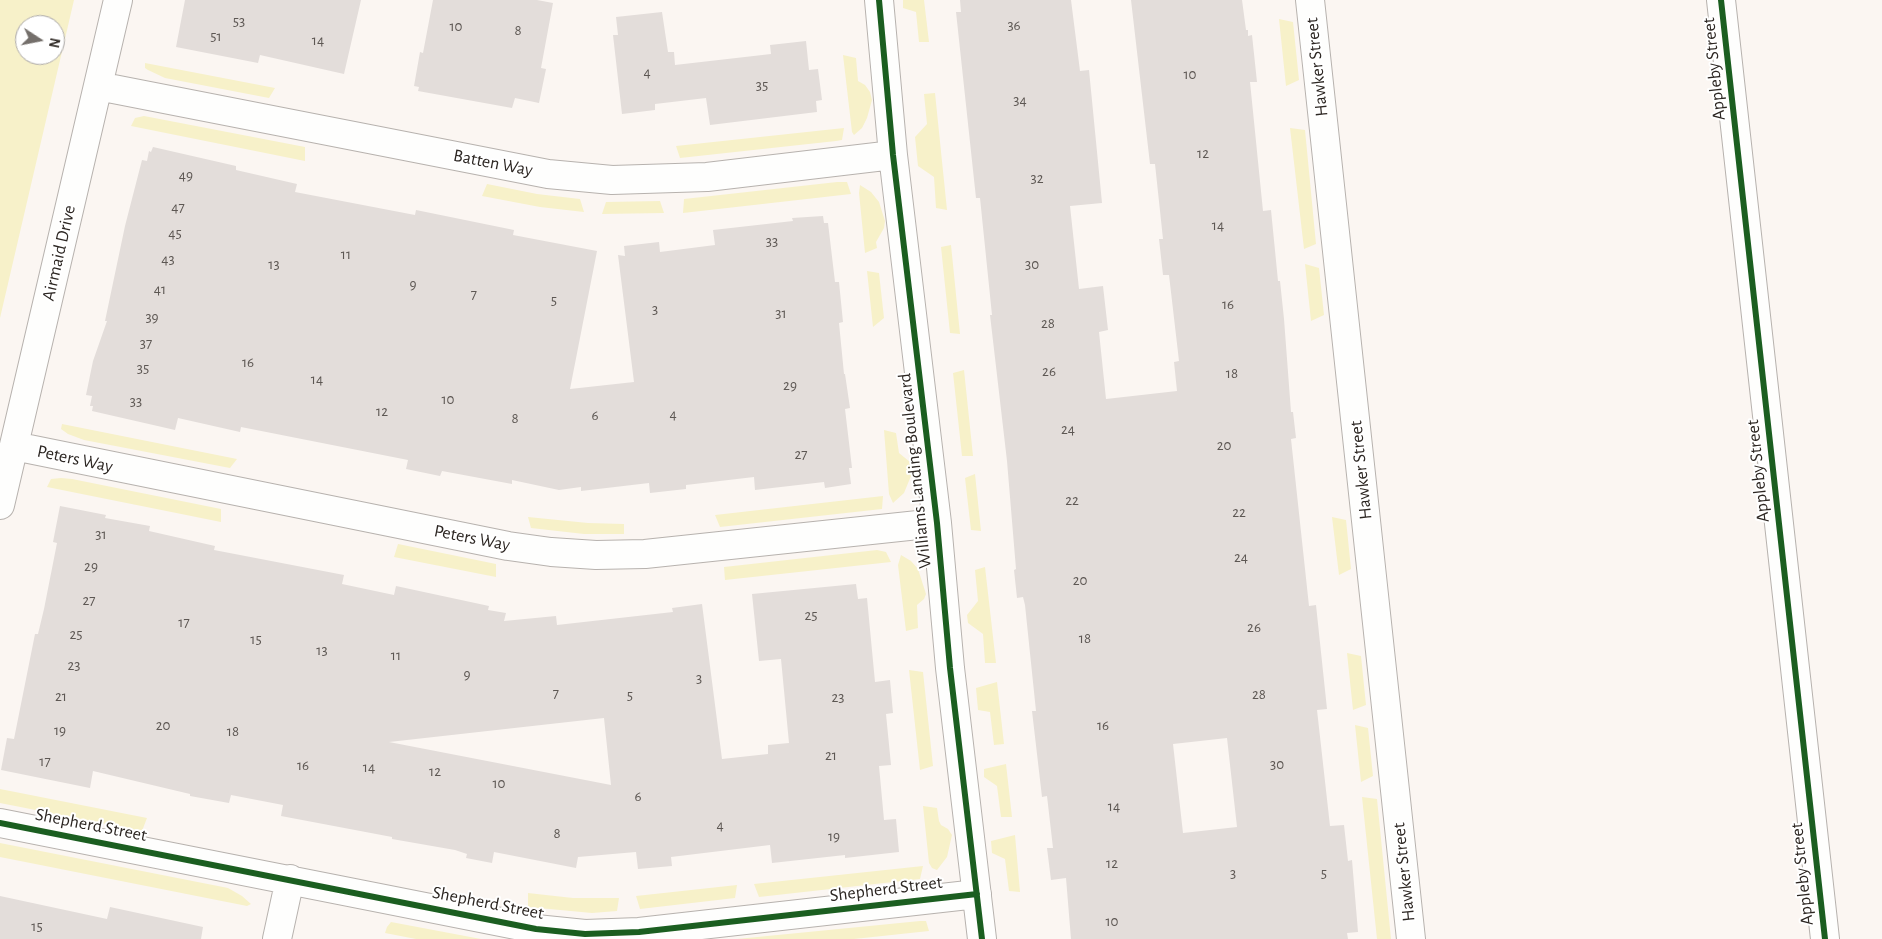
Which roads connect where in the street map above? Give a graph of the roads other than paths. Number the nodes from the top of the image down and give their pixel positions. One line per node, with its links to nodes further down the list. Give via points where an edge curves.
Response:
1 (118, 0): 5 (street, Airmaid Drive)
2 (879, 0): 6 (street, Williams Landing Boulevard)
3 (1310, 0): 16 (street, Hawker Street)
4 (1721, 0): 17 (street, Appleby Street)
5 (98, 86): 6 (street, Batten Way, via 548,174 612,180 707,177); 7 (street, Airmaid Drive)
6 (894, 155): 9 (street, Williams Landing Boulevard)
7 (14, 446): 8 (street, Airmaid Drive); 9 (street, Peters Way, via 551,552 645,554)
8 (0, 505)
9 (937, 523): 12 (street, Williams Landing Boulevard, via 950,668)
10 (0, 823): 11 (street, Shepherd Street)
11 (290, 879): 13 (street, Shepherd Street); 14 (street)
12 (977, 894): 13 (street, Shepherd Street); 15 (street, Williams Landing Boulevard)
13 (586, 937)
14 (277, 939)
15 (982, 939)
16 (1411, 939)
17 (1825, 939)

